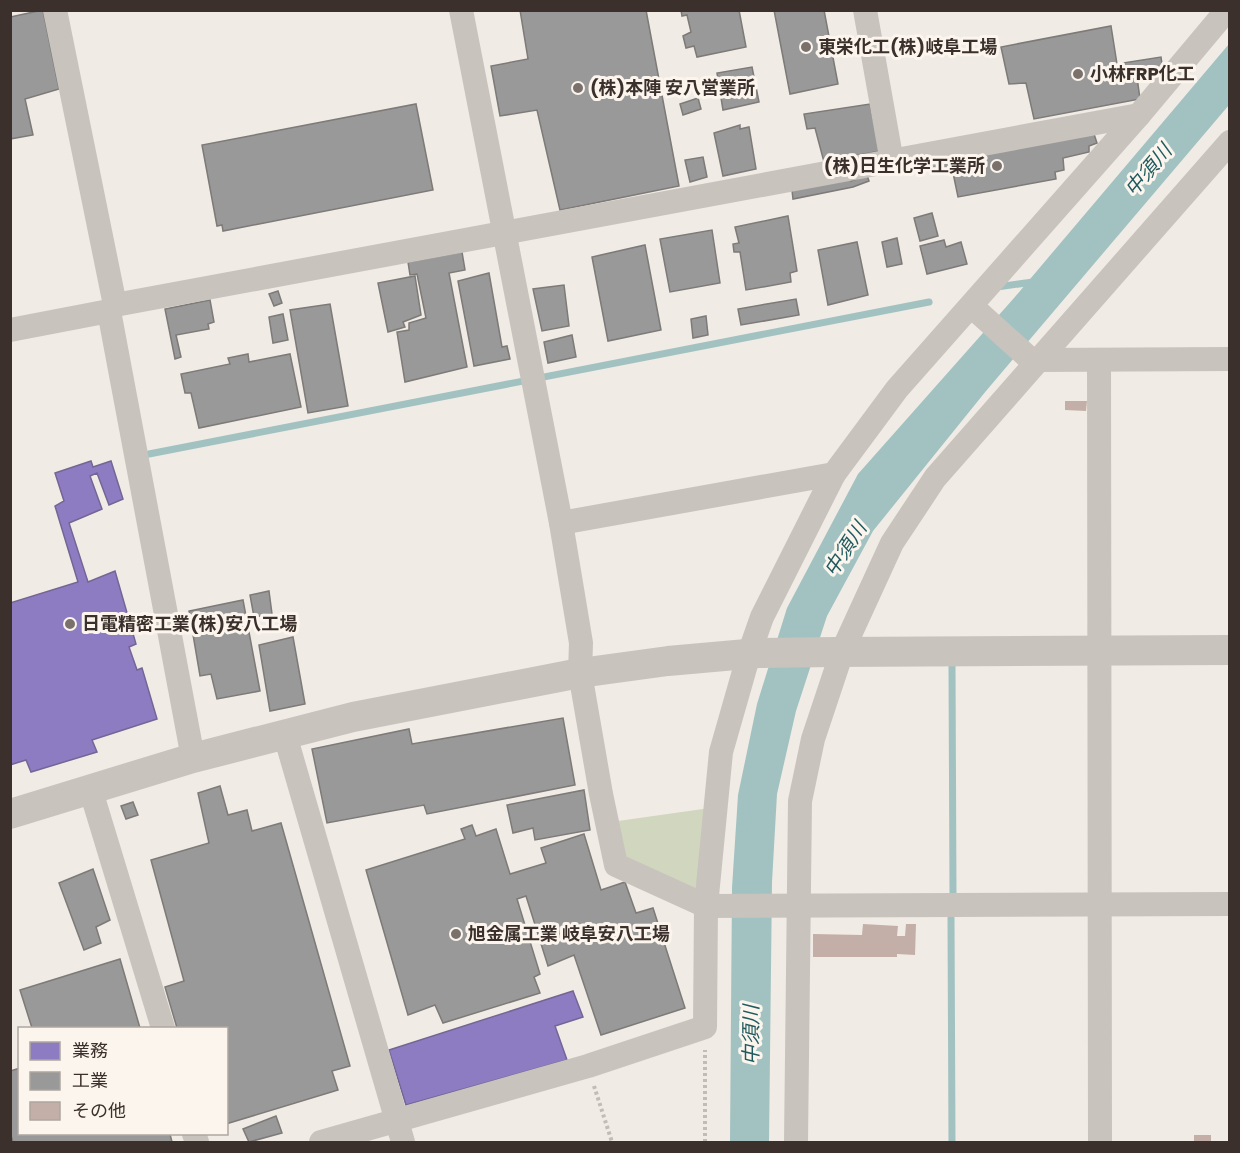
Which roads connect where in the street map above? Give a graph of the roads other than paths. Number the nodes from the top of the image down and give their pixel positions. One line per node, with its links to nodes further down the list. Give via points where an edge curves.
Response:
1 (55, 10): 9 (street)
2 (461, 10): 8 (street)
3 (865, 10): 7 (street)
4 (1227, 10): 5 (street)
5 (1138, 115): 7 (street); 15 (street, via 897,389)
6 (1230, 141): 12 (street)
7 (892, 162): 8 (street)
8 (504, 232): 9 (street); 16 (street)
9 (112, 308): 11 (street); 23 (street)
10 (978, 312): 12 (street)
11 (10, 330)
12 (1033, 359): 14 (street); 19 (street, via 929,487 892,543)
13 (1230, 359): 14 (street)
14 (1099, 360): 18 (street)
15 (834, 474): 16 (street); 20 (street, via 762,617)
16 (561, 523): 21 (street, via 581,643)
17 (1230, 650): 18 (street)
18 (1098, 651): 19 (street); 27 (street)
19 (838, 652): 20 (street); 29 (street, via 800,801)
20 (753, 654): 21 (street); 28 (street, via 721,752)
21 (580, 673): 22 (street, via 354,717); 28 (street, via 616,865)
22 (285, 735): 23 (street); 31 (street)
23 (193, 758): 24 (street)
24 (91, 791): 25 (street); 30 (street)
25 (10, 814)
26 (1230, 903): 27 (street)
27 (1098, 904): 29 (street); 34 (street)
28 (711, 906): 29 (street); 31 (street, via 705,1027)
29 (790, 906): 33 (street)
30 (162, 1027)
31 (400, 1131): 32 (street)
32 (321, 1143)
33 (796, 1143)
34 (1100, 1143)

